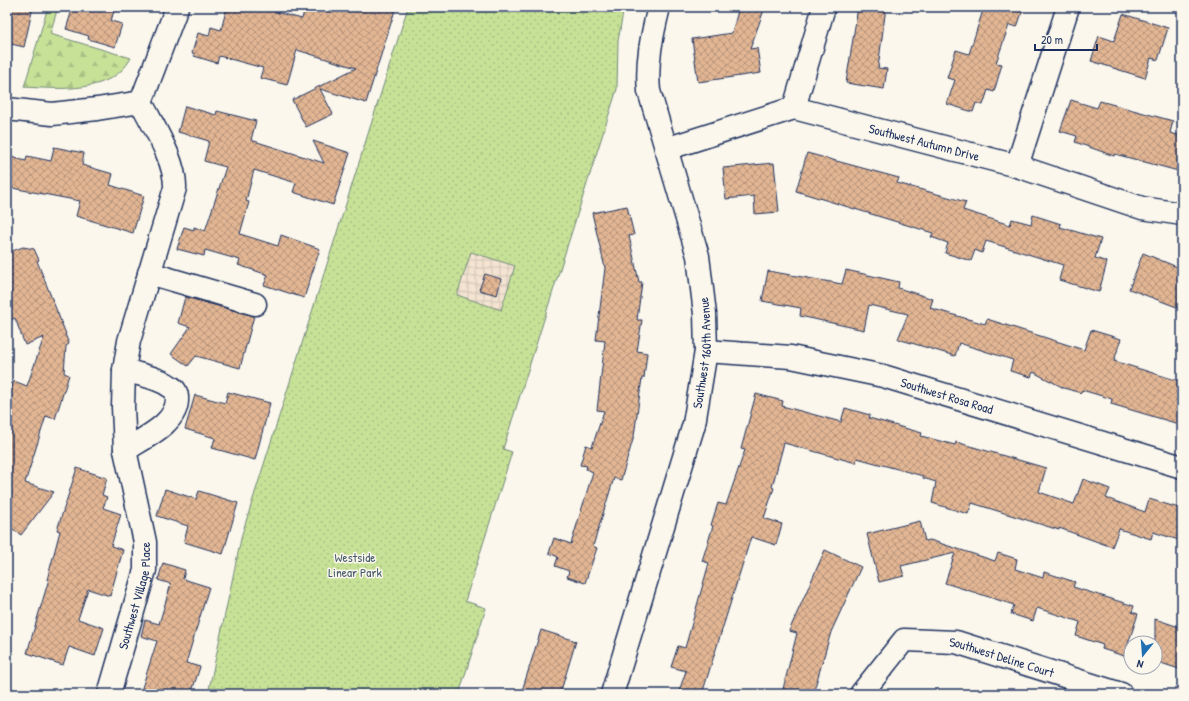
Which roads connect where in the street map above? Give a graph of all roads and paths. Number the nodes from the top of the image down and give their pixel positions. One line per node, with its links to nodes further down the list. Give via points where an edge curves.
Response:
1 (177, 7): 5 (street)
2 (659, 7): 8 (street, Southwest 160th Avenue, via 650,43 648,77 654,111)
3 (824, 7): 6 (street)
4 (1068, 7): 9 (street)
5 (141, 102): 7 (street, via 52,114); 11 (street, Southwest Village Place, via 171,164 175,178 172,200)
6 (794, 108): 8 (street); 9 (street, Southwest Autumn Drive)
7 (7, 109)
8 (666, 149): 13 (street, Southwest 160th Avenue, via 698,256 705,306)
9 (1017, 166): 10 (street, Southwest Autumn Drive, via 1142,208)
10 (1182, 214)
11 (150, 272): 12 (street); 14 (street, Southwest Village Place, via 129,341)
12 (255, 304)
13 (706, 351): 16 (street, Southwest Rosa Road, via 791,357 883,376); 18 (street, Southwest 160th Avenue, via 694,424)
14 (124, 370): 15 (street, Southwest Village Place); 15 (street, via 173,388 177,393 178,404 168,421)
15 (125, 450): 17 (street, Southwest Village Place, via 145,542 145,570)
16 (1182, 467)
17 (108, 694)
18 (612, 694)
19 (861, 694): 20 (street, Southwest Deline Court, via 904,640 956,642)
20 (1121, 694)

